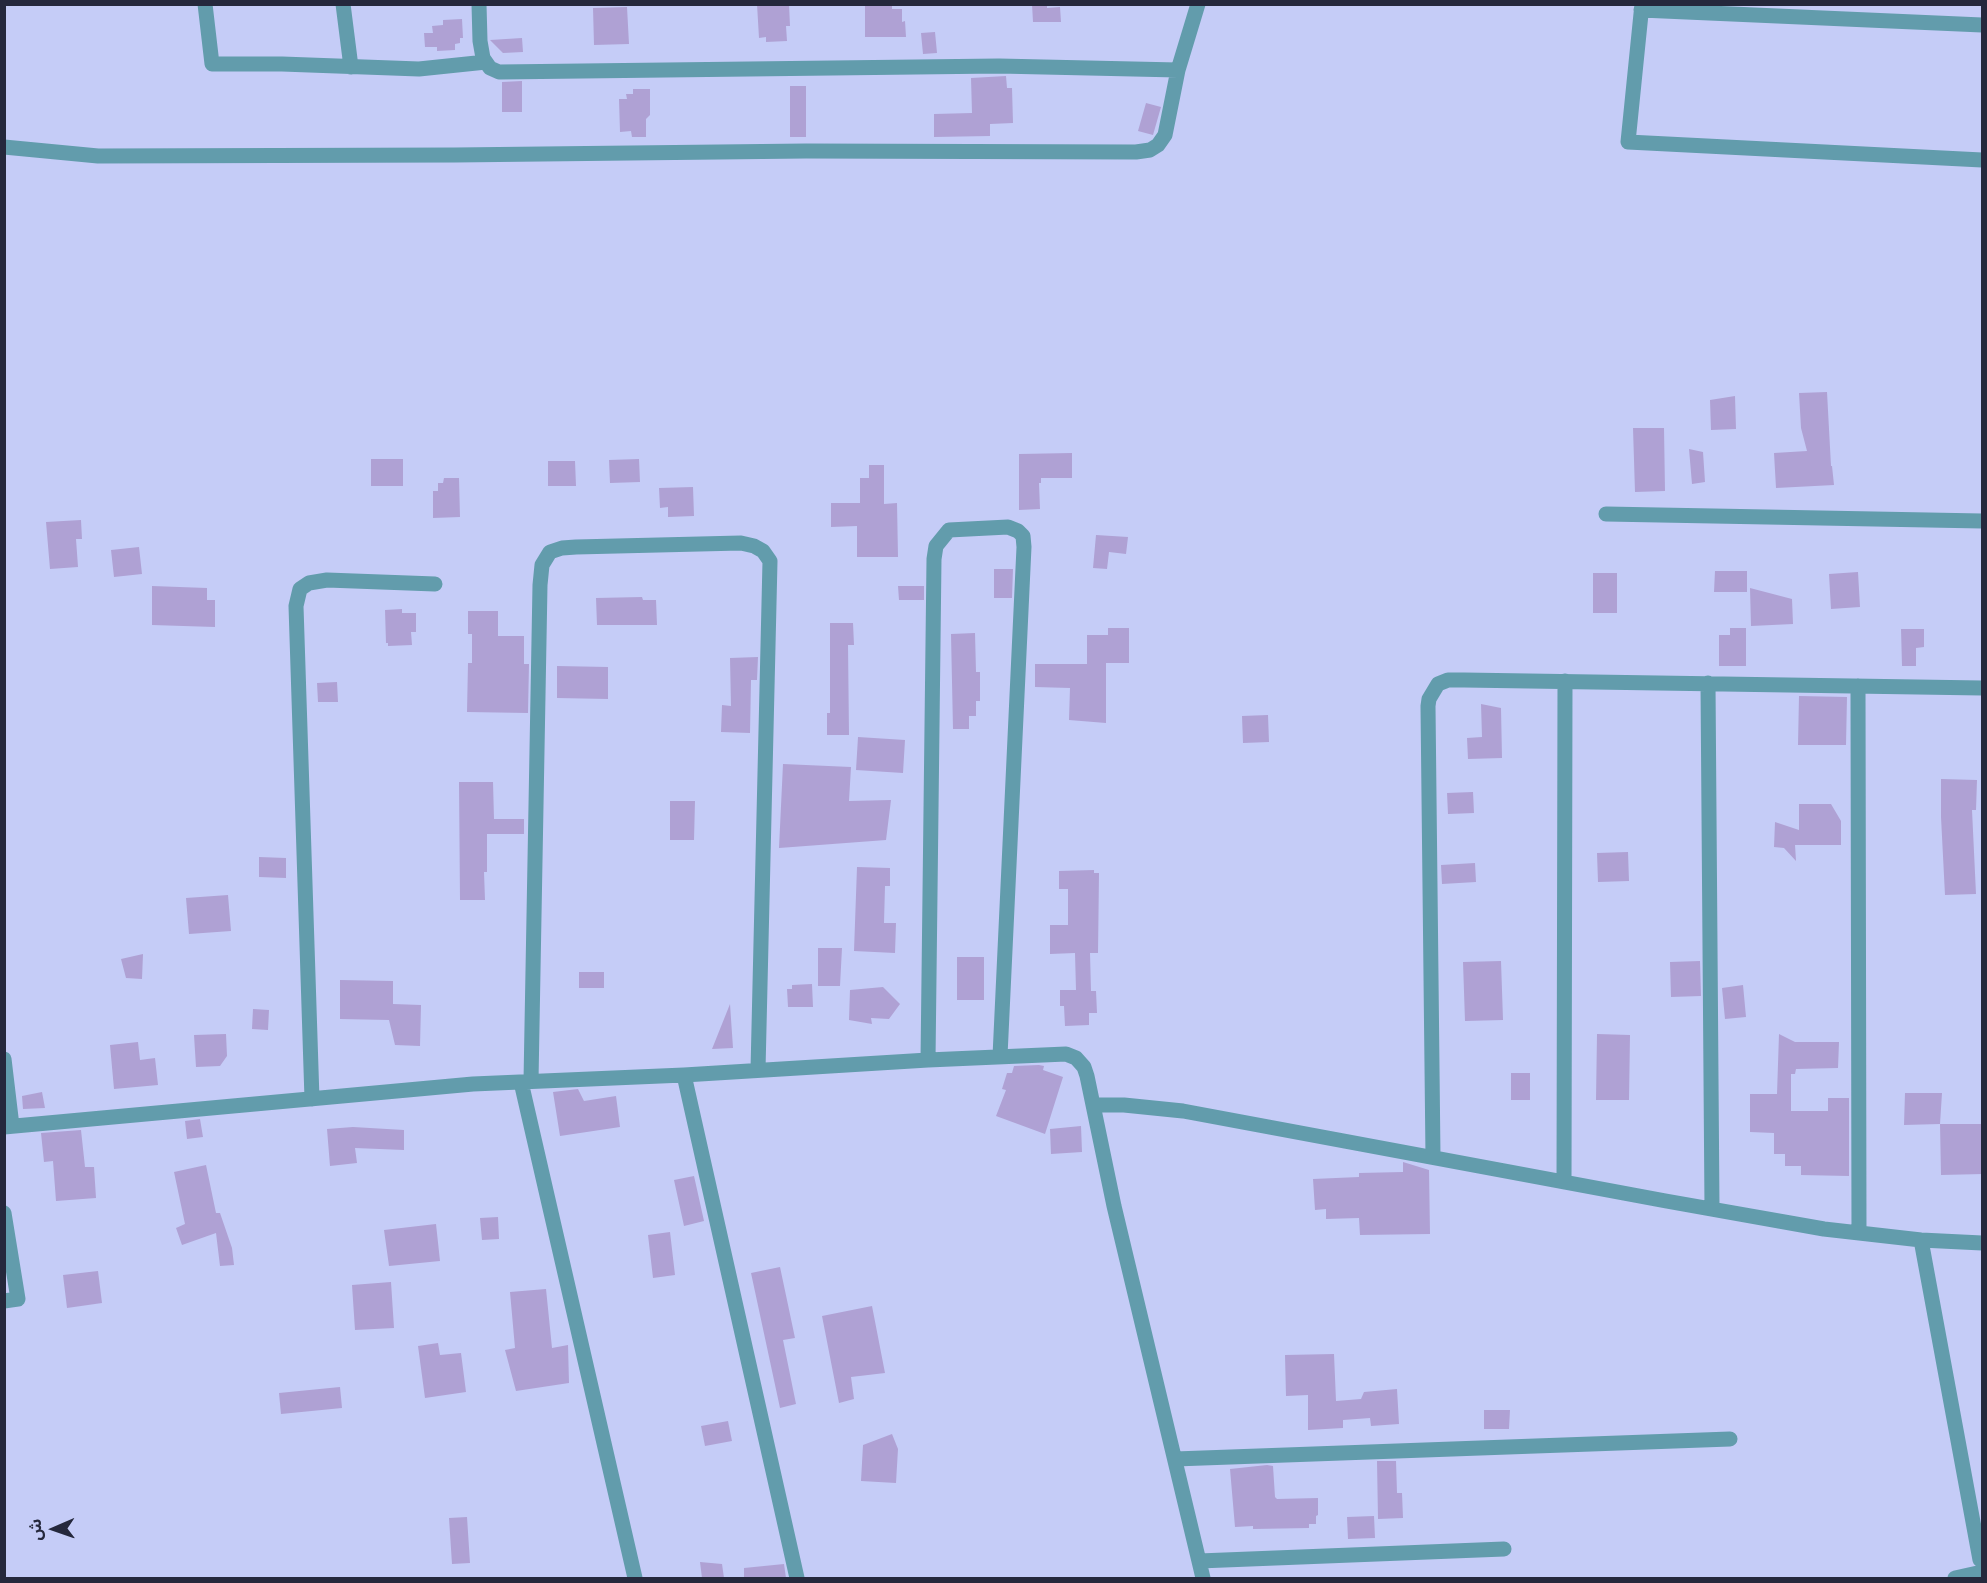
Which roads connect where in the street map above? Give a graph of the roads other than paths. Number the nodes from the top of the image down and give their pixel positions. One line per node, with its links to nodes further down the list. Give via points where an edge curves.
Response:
1 (205, 4): 8 (street, via 212,64)
2 (343, 4): 8 (street)
3 (479, 4): 7 (street, via 480,41)
4 (1198, 4): 9 (street)
5 (1642, 7): 6 (street); 11 (street, via 1628,142)
6 (1983, 25)
7 (486, 62): 8 (street, via 419,69); 9 (street, via 499,72 999,66)
8 (351, 67)
9 (1178, 70): 10 (street, via 1165,135 1150,150 1136,152 99,156)
10 (4, 147)
11 (1983, 160)
12 (1606, 513): 13 (street)
13 (1983, 521)
14 (435, 584): 25 (street, via 327,580 300,589 296,606)
15 (1564, 681): 16 (street); 28 (street, via 1448,680 1438,684 1429,699); 29 (street)
16 (1708, 683): 17 (street); 30 (street)
17 (1858, 686): 18 (street); 32 (street)
18 (1983, 688)
19 (1000, 1056): 21 (street); 21 (street, via 1024,547 1023,536 1008,527 949,530 936,546); 26 (street, via 1066,1054 1076,1058 1084,1067)
20 (4, 1059): 27 (street)
21 (928, 1060): 22 (street)
22 (758, 1070): 23 (street); 24 (street, via 770,561 763,551 741,543 576,547 550,552 542,565 540,585)
23 (684, 1075): 24 (street); 43 (street)
24 (526, 1082): 25 (street); 42 (street)
25 (312, 1100): 27 (street)
26 (1093, 1105): 28 (street, via 1183,1111); 37 (street)
27 (8, 1126)
28 (1433, 1157): 29 (street)
29 (1564, 1182): 30 (street)
30 (1712, 1209): 32 (street)
31 (4, 1213): 35 (street, via 18,1299)
32 (1859, 1233): 33 (street)
33 (1921, 1240): 34 (street); 40 (street)
34 (1983, 1243)
35 (4, 1301)
36 (1730, 1440): 37 (street)
37 (1175, 1459): 39 (street)
38 (1504, 1549): 39 (street)
39 (1199, 1561): 44 (street)
40 (1983, 1561)
41 (1983, 1572): 45 (street)
42 (635, 1578)
43 (797, 1578)
44 (1203, 1578)
45 (1955, 1578)

